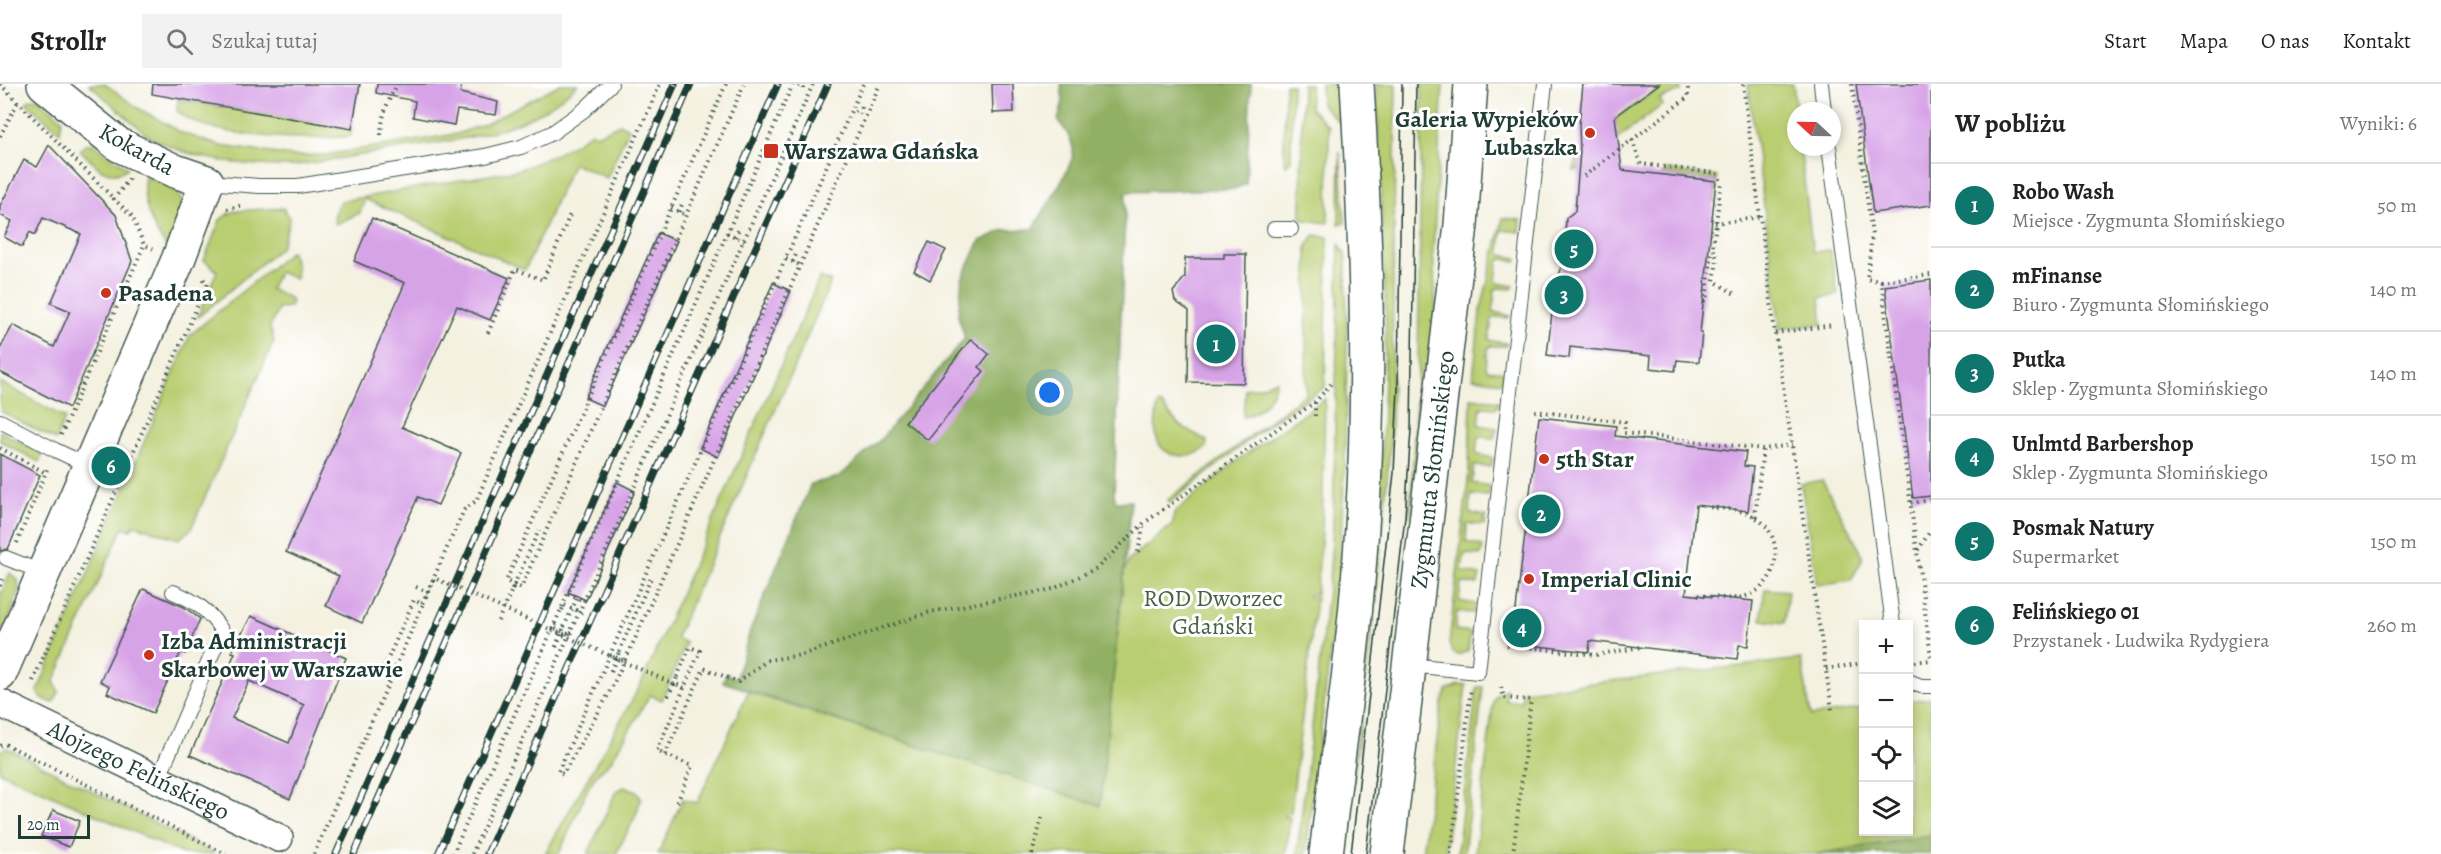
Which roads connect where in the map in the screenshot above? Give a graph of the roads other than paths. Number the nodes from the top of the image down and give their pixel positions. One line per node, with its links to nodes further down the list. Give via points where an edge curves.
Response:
1 (611, 84): 9 (lane, via 552,133 521,147 485,156 298,186)
2 (1357, 84): 25 (main road, via 1366,292 1362,526)
3 (1471, 84): 18 (main road, Zygmunta Słomińskiego, via 1461,225)
4 (1545, 84): 18 (lane, via 1478,672)
5 (1821, 84): 7 (lane)
6 (31, 93): 9 (main road, Kokarda, via 119,145)
7 (1823, 102)
8 (1830, 156): 17 (lane)
9 (207, 182): 13 (main road)
10 (1291, 228): 11 (lane)
11 (1274, 229)
12 (0, 421): 13 (lane)
13 (90, 466): 15 (main road)
14 (8, 559): 15 (lane)
15 (44, 573): 19 (main road)
16 (173, 592): 23 (lane, via 192,599 210,613 222,631)
17 (1892, 620)
18 (1410, 665): 26 (main road, Zygmunta Słomińskiego)
19 (0, 674)
20 (1913, 683): 21 (lane)
21 (1931, 686)
22 (0, 703): 23 (street, Alojzego Felińskiego)
23 (158, 779): 24 (street, Alojzego Felińskiego)
24 (279, 838)
25 (1326, 854)
26 (1388, 854)

